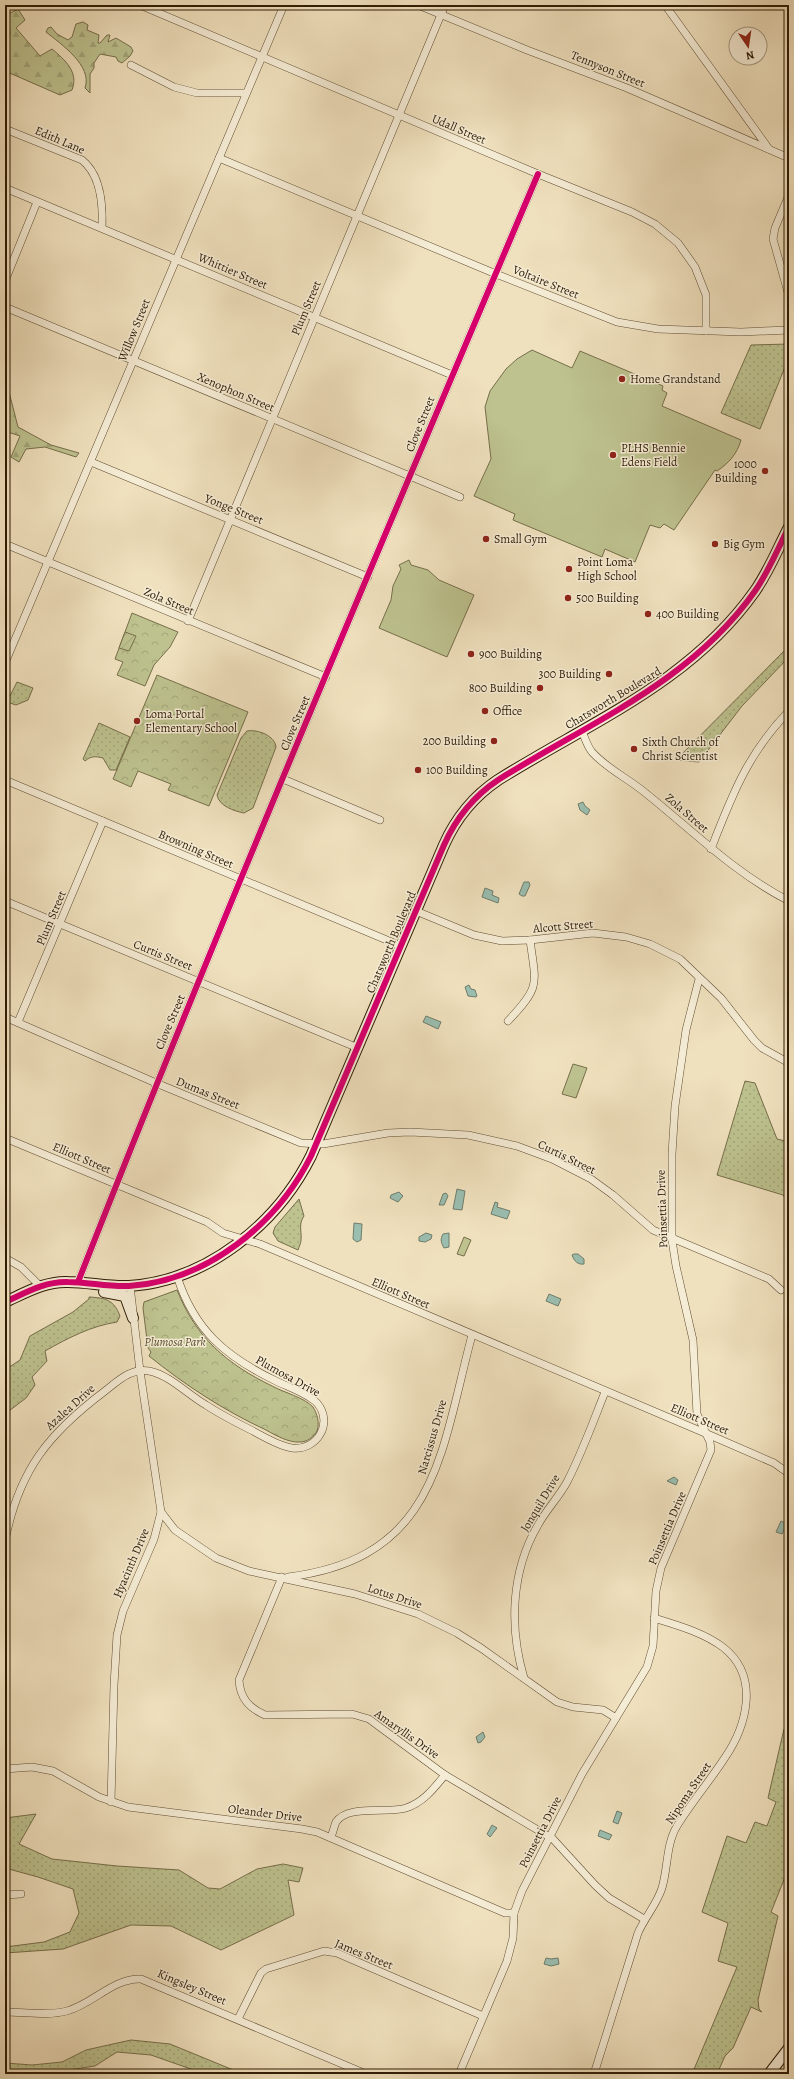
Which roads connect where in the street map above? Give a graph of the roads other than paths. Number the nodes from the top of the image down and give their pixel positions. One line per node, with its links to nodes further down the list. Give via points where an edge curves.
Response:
1 (140, 5): 7 (street, Udall Street)
2 (284, 5): 7 (street, Willow Street)
3 (418, 5): 6 (street, Tennyson Street)
4 (445, 5): 6 (street, Plum Street)
5 (665, 5): 12 (street)
6 (441, 15): 10 (street, Plum Street); 12 (street, Tennyson Street, via 627,88)
7 (262, 58): 9 (street, Willow Street); 10 (street, Udall Street)
8 (131, 65): 9 (street, via 174,87 197,93)
9 (246, 93): 13 (street, Willow Street)
10 (399, 116): 15 (street, Udall Street); 19 (street, Plum Street)
11 (5, 129): 20 (street, Edith Lane, via 89,165 95,176 103,216)
12 (770, 149): 14 (street, Tennyson Street)
13 (219, 158): 19 (street, Voltaire Street); 21 (street, Willow Street)
14 (789, 158)
15 (538, 174): 22 (street, Clove Street); 28 (street, Udall Street, via 632,212 669,234 688,256 701,281 707,301)
16 (5, 188): 18 (street, Whittier Street)
17 (789, 195): 24 (street, via 773,239)
18 (38, 202): 20 (street, Whittier Street); 23 (street)
19 (357, 216): 22 (street, Voltaire Street); 26 (street, Plum Street)
20 (102, 228): 21 (street, Whittier Street)
21 (176, 259): 26 (street, Whittier Street); 29 (street, Willow Street)
22 (496, 274): 28 (street, Voltaire Street, via 617,322 658,329); 30 (street, Clove Street)
23 (5, 281)
24 (789, 296)
25 (5, 307): 29 (street, Xenophon Street)
26 (315, 318): 30 (street, Whittier Street); 31 (street, Plum Street)
27 (789, 330): 28 (street, Voltaire Street)
28 (706, 331)
29 (134, 361): 31 (street, Xenophon Street); 32 (street, Willow Street)
30 (452, 375): 33 (street, Clove Street)
31 (273, 419): 33 (street, Xenophon Street); 35 (street, Plum Street)
32 (91, 462): 35 (street, Yonge Street); 40 (street, Willow Street)
33 (410, 476): 34 (street, Xenophon Street); 41 (street, Clove Street)
34 (460, 497)
35 (230, 520): 41 (street, Yonge Street); 42 (street, Plum Street)
36 (789, 527): 39 (main road, Chatsworth Boulevard)
37 (5, 544): 40 (street, Zola Street)
38 (789, 544): 39 (main road)
39 (777, 550): 46 (main road, Chatsworth Boulevard, via 756,590 711,642 657,686)
40 (49, 562): 42 (street, Zola Street); 43 (street, Willow Street)
41 (368, 577): 44 (street, Clove Street)
42 (188, 621): 44 (street, Zola Street)
43 (5, 663)
44 (326, 677): 47 (street, Clove Street)
45 (789, 711): 51 (street, via 769,731 755,752 733,793)
46 (582, 731): 51 (street, Zola Street, via 588,746 597,757 644,791); 55 (main road, Chatsworth Boulevard, via 504,776 477,797 451,830)
47 (283, 779): 49 (street); 52 (street, Clove Street)
48 (5, 780): 50 (street, Browning Street)
49 (380, 820)
50 (103, 821): 52 (street, Browning Street); 56 (street, Plum Street)
51 (711, 849): 53 (street, Zola Street, via 759,884)
52 (242, 880): 58 (street, Browning Street); 60 (street, Clove Street)
53 (789, 900)
54 (5, 901): 56 (street, Curtis Street)
55 (416, 911): 57 (street, Alcott Street, via 487,938); 58 (main road, Chatsworth Boulevard)
56 (61, 925): 60 (street, Curtis Street); 63 (street, Plum Street)
57 (530, 940): 59 (street, Alcott Street, via 593,933 626,937 650,944 680,959); 62 (street, via 534,988 528,999)
58 (401, 946): 64 (main road, Chatsworth Boulevard)
59 (699, 979): 65 (street, Alcott Street, via 721,998 762,1048); 71 (street, Poinsettia Drive, via 686,1030 675,1111)
60 (200, 982): 64 (street, Curtis Street); 66 (street, Clove Street)
61 (5, 1017): 63 (street, Dumas Street)
62 (508, 1021)
63 (18, 1022): 66 (street, Dumas Street)
64 (358, 1048): 68 (main road, Chatsworth Boulevard)
65 (789, 1063)
66 (156, 1083): 68 (street, Dumas Street, via 301,1143); 69 (street, Clove Street)
67 (5, 1138): 69 (street, Elliott Street)
68 (316, 1144): 70 (main road, Chatsworth Boulevard, via 307,1165 290,1192 268,1218); 71 (street, Curtis Street, via 410,1132 468,1135 492,1140 534,1152 573,1169 613,1195 651,1229)
69 (116, 1184): 70 (street, Elliott Street, via 207,1222 223,1233); 74 (street, Clove Street)
70 (245, 1239): 73 (main road, Chatsworth Boulevard, via 209,1261); 81 (street, Elliott Street)
71 (672, 1240): 78 (street, Curtis Street, via 769,1279); 84 (street, Poinsettia Drive, via 693,1340 697,1414)
72 (5, 1258): 76 (street, via 26,1271)
73 (177, 1276): 77 (main road, Chatsworth Boulevard); 82 (street, Plumosa Drive, via 189,1307 207,1334 241,1362 316,1402 323,1416 324,1427 316,1440 306,1446 286,1446 206,1405 162,1376)
74 (78, 1282): 75 (main road, Chatsworth Boulevard); 76 (main road, Chatsworth Boulevard)
75 (91, 1284): 77 (main road, Chatsworth Boulevard); 80 (main road, via 102,1292 124,1295)
76 (40, 1286): 79 (main road, Chatsworth Boulevard)
77 (130, 1286): 80 (street, Hyacinth Drive)
78 (781, 1290)
79 (5, 1302)
80 (133, 1318): 82 (street, Hyacinth Drive)
81 (472, 1335): 83 (street, Elliott Street); 88 (street, Narcissus Drive, via 438,1462 429,1486 410,1517 386,1540 342,1565 319,1572)
82 (140, 1371): 86 (street, Hyacinth Drive); 87 (street, Azalea Drive, via 124,1376 86,1405 45,1446 16,1497)
83 (605, 1392): 84 (street, Elliott Street); 90 (street, Jonquil Drive, via 566,1483 538,1524 522,1560 514,1622 516,1648)
84 (705, 1433): 85 (street, Elliott Street, via 774,1463); 89 (street, Poinsettia Drive, via 711,1450 661,1568)
85 (788, 1473)
86 (161, 1512): 88 (street, Lotus Drive, via 175,1530 216,1558 249,1571); 94 (street, Hyacinth Drive, via 154,1539 122,1611 117,1635)
87 (5, 1541)
88 (282, 1577): 90 (street, Lotus Drive, via 354,1594 418,1614 457,1633); 93 (street, Amaryllis Drive, via 239,1680 240,1691 245,1701 265,1715 352,1714 369,1719)
89 (654, 1618): 91 (street, Poinsettia Drive, via 653,1646 647,1667); 100 (street, Nipoma Street, via 704,1636 723,1647 741,1668 747,1691 747,1703 745,1716 732,1747 673,1834 661,1892)
90 (524, 1678): 91 (street, Lotus Drive, via 562,1704 603,1710)
91 (616, 1718): 96 (street, Poinsettia Drive, via 582,1774)
92 (5, 1768): 94 (street, Oleander Drive, via 32,1767 53,1771)
93 (445, 1775): 95 (street, via 427,1796 407,1808 368,1810 342,1817 336,1822); 96 (street, Amaryllis Drive)
94 (111, 1802): 95 (street, Oleander Drive, via 128,1807 302,1829)
95 (331, 1837): 99 (street, Oleander Drive, via 506,1913)
96 (550, 1837): 99 (street, Poinsettia Drive, via 522,1891); 100 (street, Amaryllis Drive, via 609,1898)
97 (21, 1894): 98 (street)
98 (5, 1895)
99 (514, 1913): 102 (street, Poinsettia Drive, via 513,1938 507,1960)
100 (644, 1919): 107 (street, Nipoma Street)
101 (5, 2012): 103 (street, Kingsley Street, via 66,2011 117,1984 140,1979)
102 (483, 2016): 103 (street, James Street, via 337,1953 324,1951 266,1969 261,1973); 106 (street, Poinsettia Drive)
103 (238, 2019): 105 (street, Kingsley Street)
104 (787, 2055): 108 (main road)
105 (366, 2074)
106 (459, 2074)
107 (594, 2074)
108 (769, 2074)

